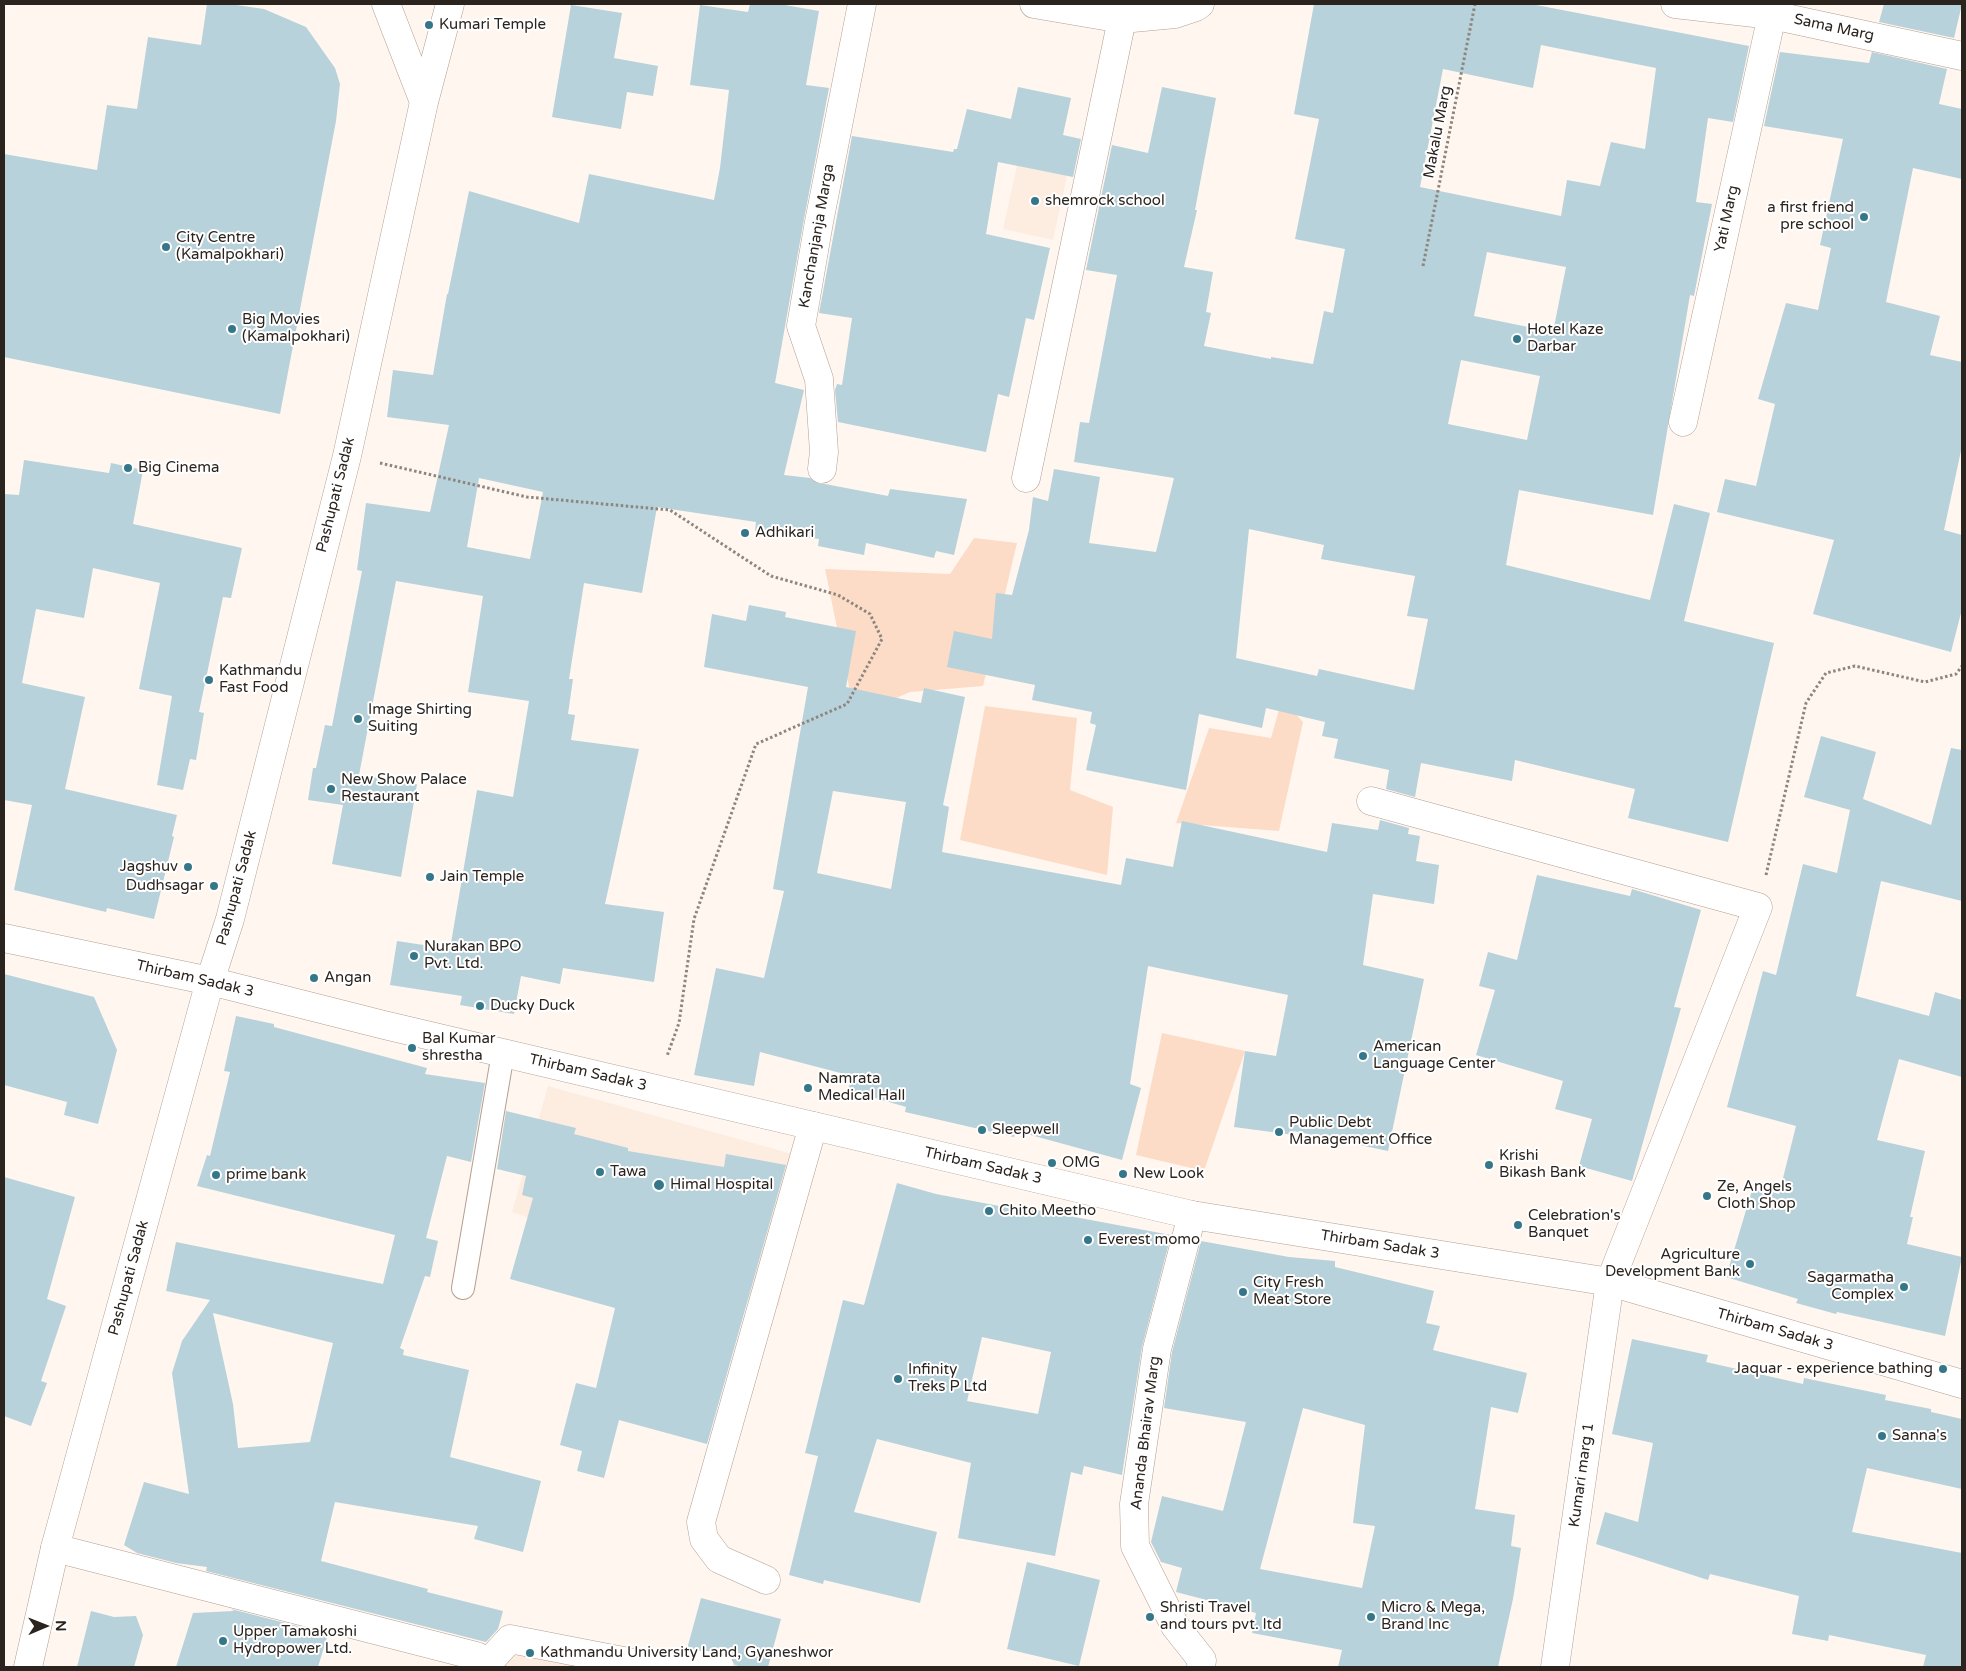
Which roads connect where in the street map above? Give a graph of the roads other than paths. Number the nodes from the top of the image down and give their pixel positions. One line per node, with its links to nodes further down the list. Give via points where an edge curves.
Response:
1 (386, 4): 10 (main road)
2 (450, 4): 10 (main road, Pashupati Sadak)
3 (862, 4): 12 (main road, Kanchanjanja Marga, via 801,326 819,379 824,452)
4 (1034, 4): 8 (main road)
5 (1200, 4): 8 (main road, via 1175,14)
6 (1675, 4): 7 (main road, Sama Marg)
7 (1772, 15): 9 (main road, Sama Marg); 11 (main road, Yati Marg)
8 (1122, 19): 13 (main road)
9 (1962, 56)
10 (424, 102): 16 (main road, Pashupati Sadak, via 347,456 230,919)
11 (1683, 422)
12 (822, 468)
13 (1026, 478)
14 (1371, 801): 20 (main road, Kumari marg 1, via 1758,907)
15 (4, 938): 16 (main road, Thirbam Sadak 3)
16 (210, 981): 17 (main road, Thirbam Sadak 3); 23 (main road, Pashupati Sadak)
17 (504, 1053): 18 (main road, Thirbam Sadak 3); 21 (lane)
18 (812, 1126): 19 (main road, Thirbam Sadak 3); 24 (main road, via 702,1522 704,1539 719,1559)
19 (1192, 1215): 20 (main road, Thirbam Sadak 3); 29 (main road, Ananda Bhairav Marg, via 1156,1349 1134,1504 1135,1546 1175,1626 1202,1660)
20 (1610, 1282): 22 (main road, Thirbam Sadak 3); 30 (main road, Kumari marg 1)
21 (463, 1288)
22 (1962, 1384)
23 (55, 1548): 25 (main road, Pashupati Sadak); 26 (main road, via 489,1662 510,1639)
24 (766, 1580)
25 (28, 1667)
26 (654, 1667)
27 (676, 1667): 28 (main road)
28 (720, 1667)
29 (1201, 1667)
30 (1555, 1667)

